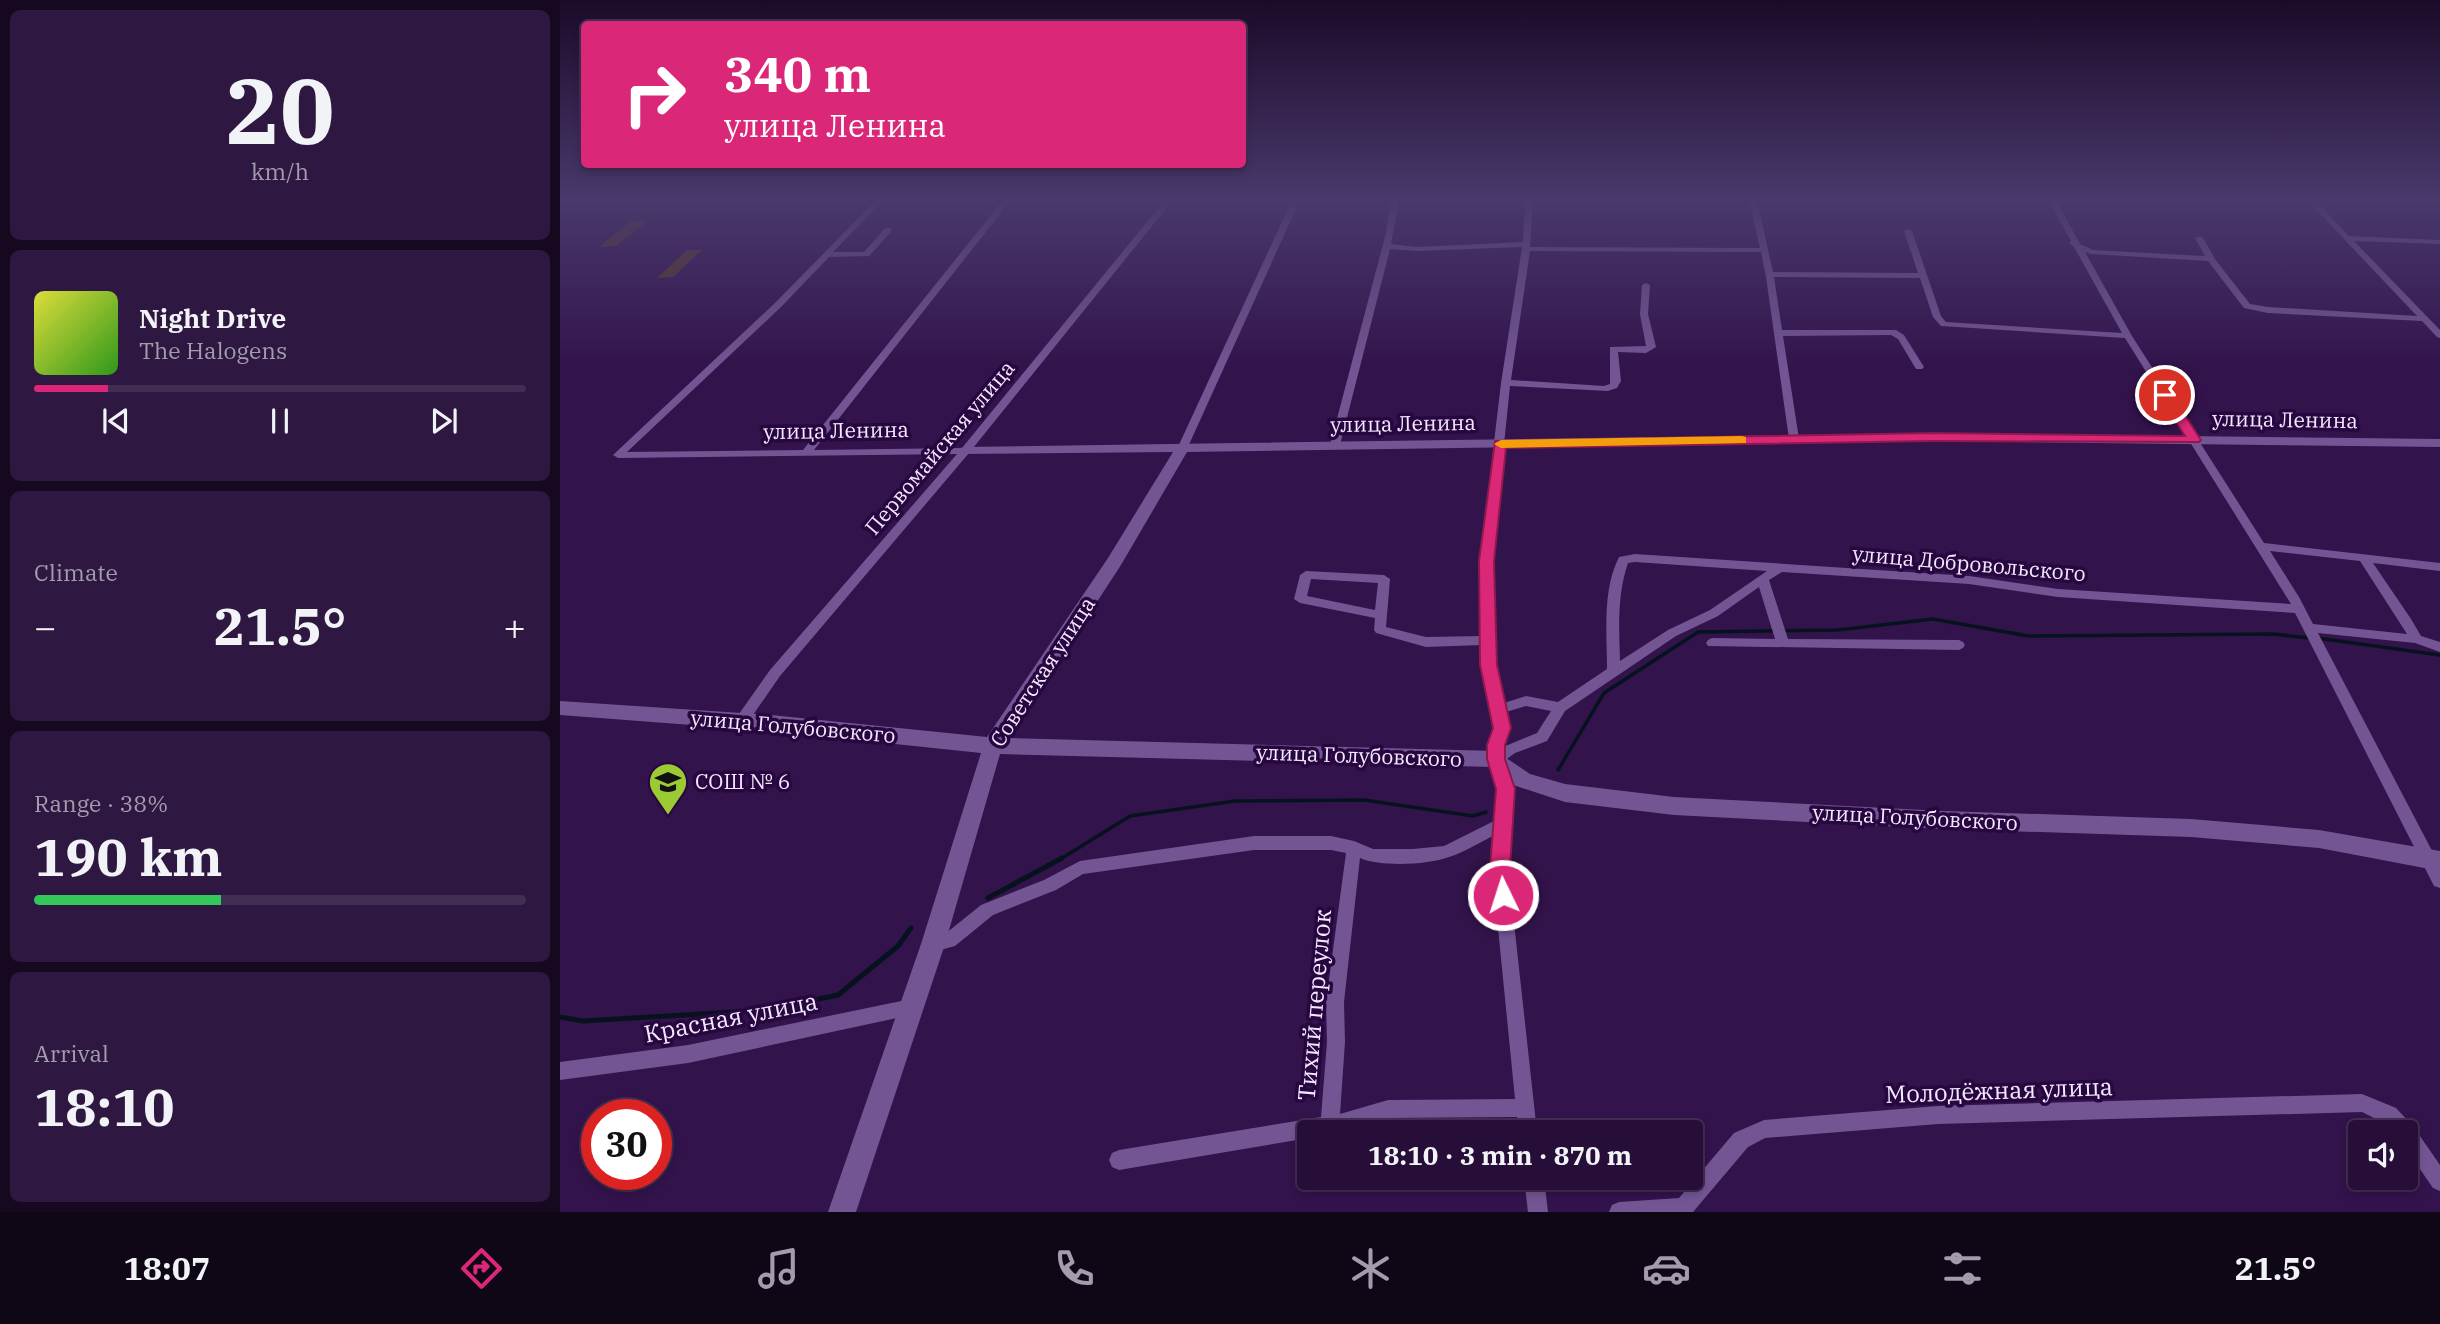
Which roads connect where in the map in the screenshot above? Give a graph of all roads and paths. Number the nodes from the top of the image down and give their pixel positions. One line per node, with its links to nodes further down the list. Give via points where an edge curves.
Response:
1 (827, 256): 30 (street)
2 (962, 257): 29 (street)
3 (1123, 257): 28 (street, Первомайская улица)
4 (1270, 257): 27 (street, Советская улица)
5 (1383, 257): 26 (street)
6 (1524, 257): 21 (street)
7 (1766, 257): 13 (street)
8 (1916, 257): 14 (street)
9 (2082, 257): 18 (street)
10 (2174, 257): 12 (street)
11 (2366, 257): 16 (street)
12 (2211, 259): 16 (street, via 2248,306)
13 (1770, 274): 14 (street); 17 (street)
14 (1922, 276): 18 (street, via 1944,324)
15 (1646, 285): 21 (street, via 1644,314 1651,347 1613,349 1614,386)
16 (2425, 319): 19 (street)
17 (1778, 333): 20 (street, via 1893,332); 22 (street)
18 (2128, 335): 23 (street)
19 (2440, 335)
20 (1919, 367)
21 (1506, 383): 25 (street)
22 (1794, 439): 23 (street, улица Ленина); 25 (street, улица Ленина)
23 (2195, 440): 24 (street, улица Ленина); 31 (street)
24 (2440, 443)
25 (1499, 444): 26 (street, улица Ленина); 40 (street, via 1486,561)
26 (1335, 445): 27 (street, улица Ленина)
27 (1182, 450): 28 (street, улица Ленина); 50 (street, Советская улица)
28 (965, 451): 29 (street, улица Ленина); 49 (street, Первомайская улица, via 775,673)
29 (806, 453): 30 (street, улица Ленина)
30 (618, 455)
31 (2262, 546): 32 (street); 36 (street)
32 (2364, 559): 34 (street); 39 (street)
33 (1780, 567): 35 (street); 36 (street, улица Добровольского, via 1969,580 2058,593); 45 (street, улица Добровольского, via 1623,560 1613,605)
34 (2440, 567)
35 (1763, 579): 41 (street); 45 (street)
36 (2300, 609): 38 (street)
37 (1381, 615): 37 (street, via 1384,579 1306,575 1300,599); 40 (street, via 1380,631 1426,642)
38 (2309, 626): 39 (street); 55 (street)
39 (2416, 639): 44 (street)
40 (1488, 640): 48 (street)
41 (1782, 641): 42 (street); 43 (street)
42 (1712, 643)
43 (1959, 645)
44 (2440, 647)
45 (1614, 671): 46 (street)
46 (1560, 707): 48 (street, via 1526,701); 51 (street, via 1542,737 1510,748)
47 (560, 708): 49 (street, улица Голубовского)
48 (1497, 710): 51 (street, via 1502,728)
49 (741, 721): 50 (street, улица Голубовского)
50 (993, 745): 51 (street, улица Голубовского); 58 (street, Советская улица)
51 (1496, 759): 52 (street, via 1505,789); 55 (street, улица Голубовского, via 1523,780 1565,793 1660,804 2191,828 2319,839)
52 (1502, 824): 54 (street, via 1446,852); 61 (street, via 1500,868)
53 (1354, 848): 54 (street); 56 (street, Тихий переулок); 58 (street, via 1331,843 1254,843 1080,868 987,910 949,941)
54 (1372, 856): 56 (street)
55 (2433, 860): 57 (street)
56 (1352, 872): 62 (street, Тихий переулок, via 1335,1002)
57 (2440, 881)
58 (933, 944): 59 (street, Советская улица)
59 (911, 1007): 60 (street, Красная улица, via 688,1054); 71 (street, Советская улица)
60 (560, 1071)
61 (1524, 1108): 63 (street, Тихий переулок, via 1388,1110); 64 (street)
62 (1330, 1120)
63 (1349, 1120)
64 (1526, 1120)
65 (2394, 1120): 73 (street, Молодёжная улица, via 2362,1103 1938,1115 1764,1129 1741,1140 1684,1208)
66 (1297, 1130): 68 (street, Тихий переулок)
67 (2418, 1150): 69 (street, Молодёжная улица)
68 (1119, 1160)
69 (2440, 1181)
70 (1535, 1190): 72 (street)
71 (842, 1212)
72 (1538, 1212)
73 (1619, 1212)

